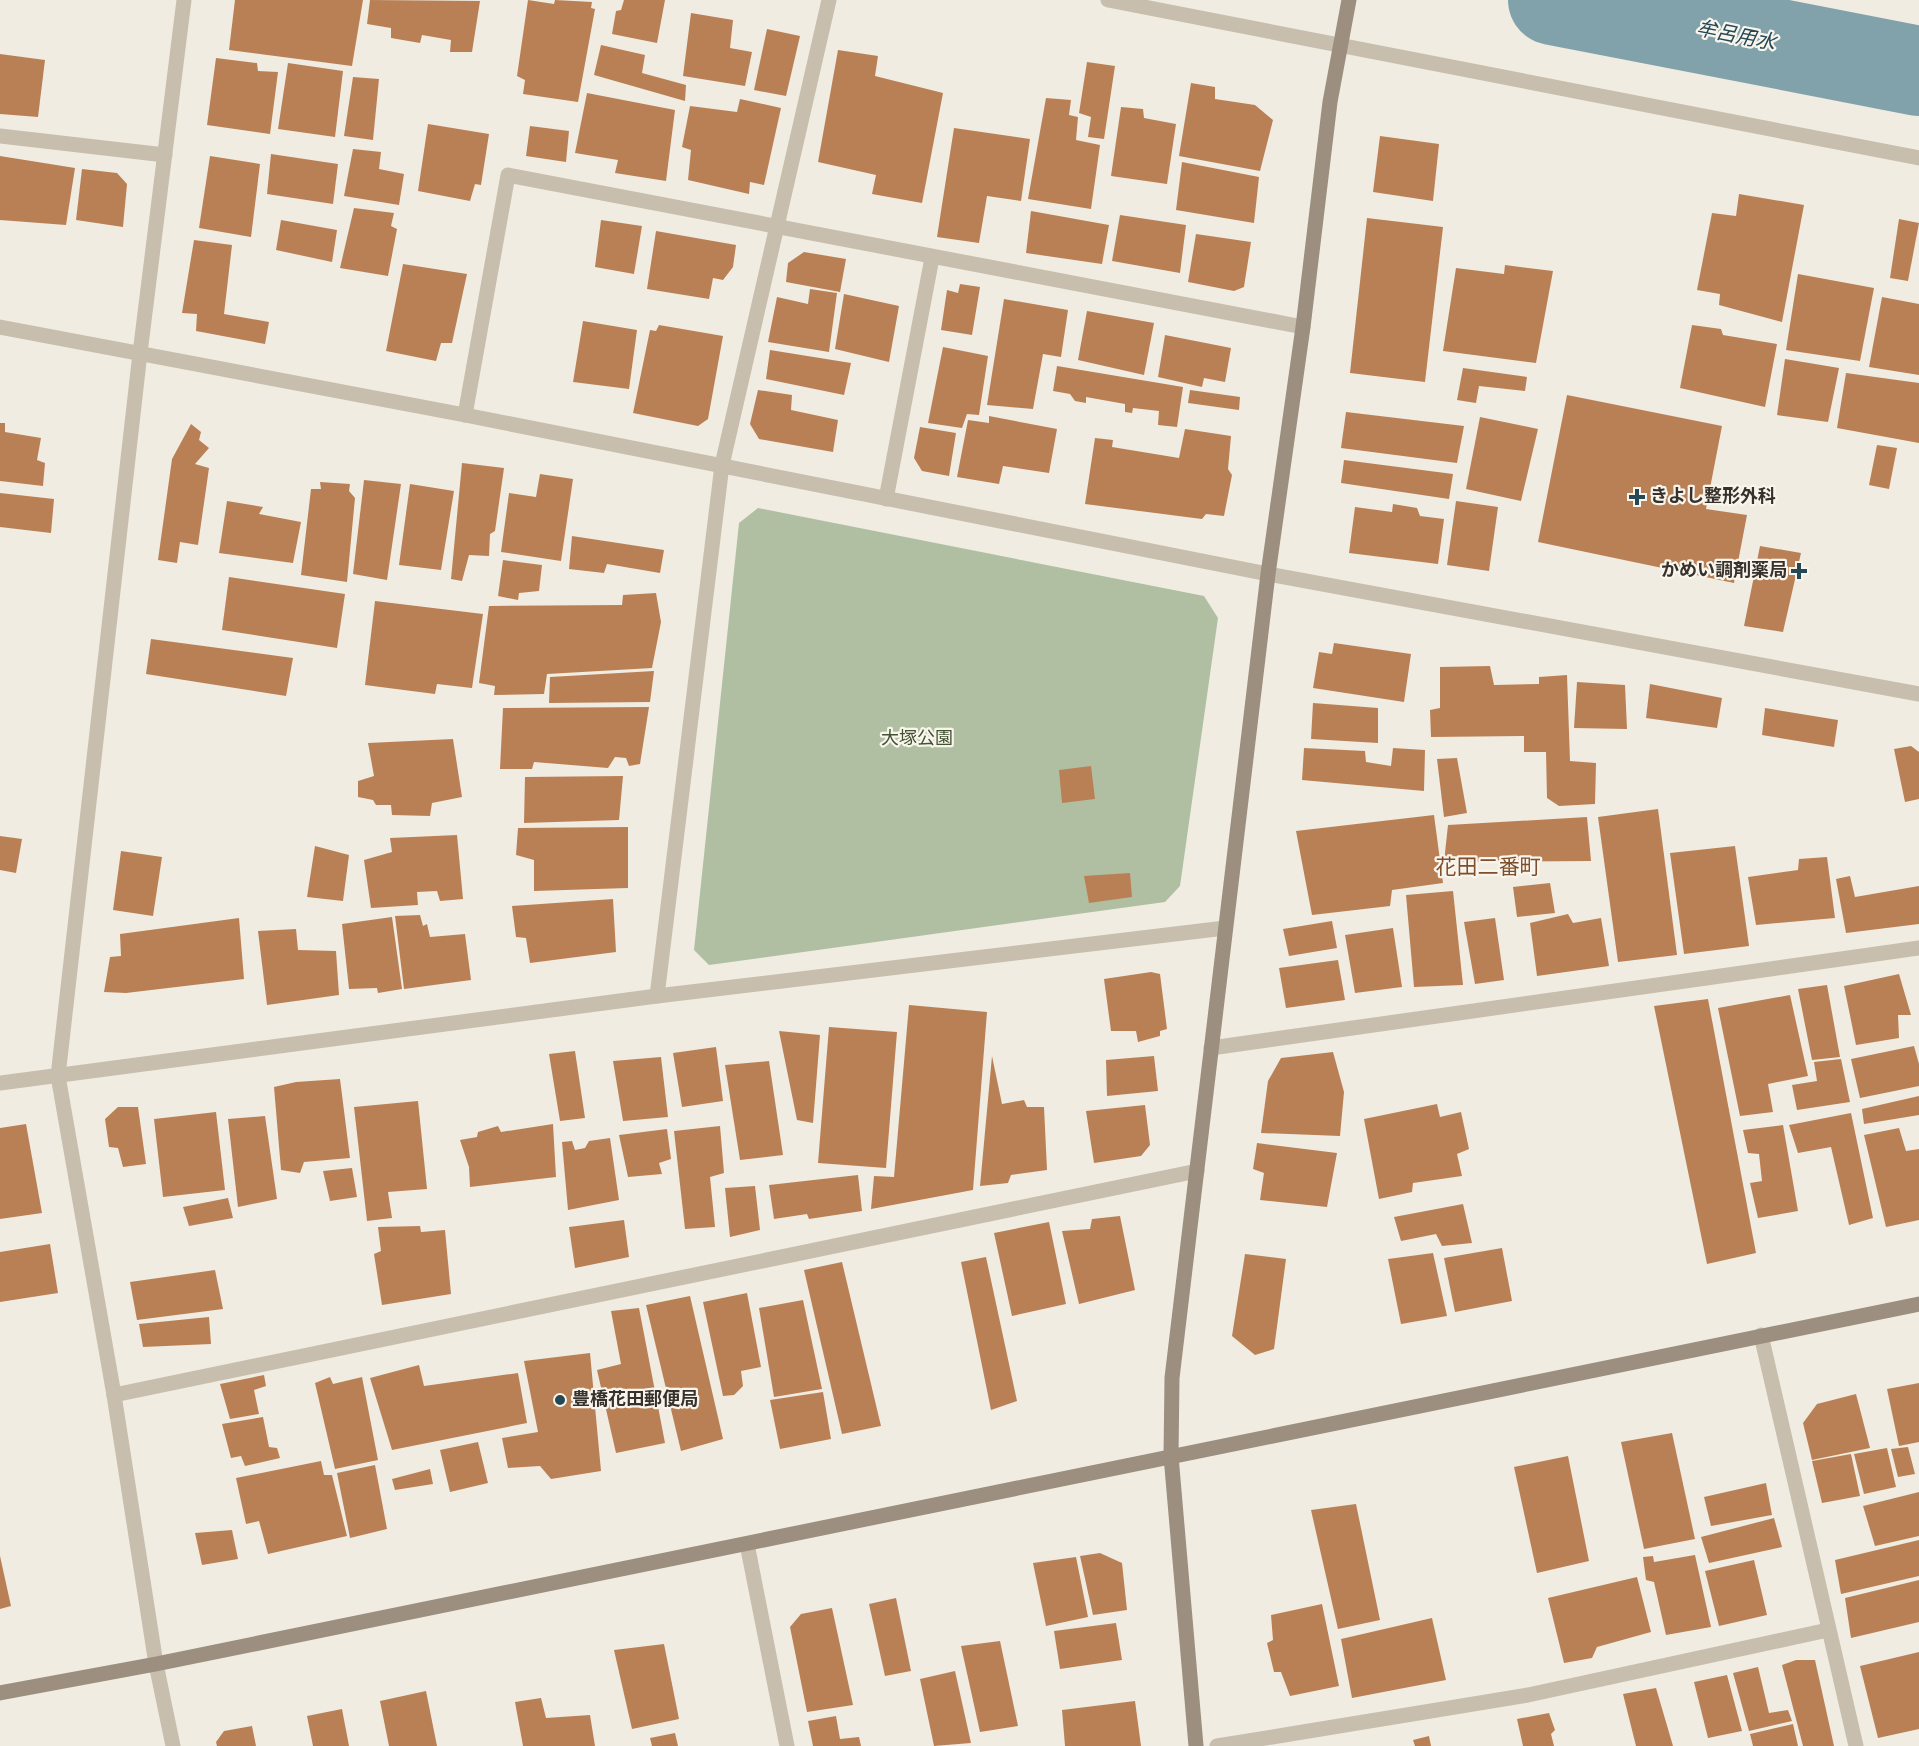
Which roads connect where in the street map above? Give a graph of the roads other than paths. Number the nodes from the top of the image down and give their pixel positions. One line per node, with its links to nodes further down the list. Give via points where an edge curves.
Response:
1 (184, 0): 7 (street)
2 (829, 0): 9 (street)
3 (1108, 0): 5 (street)
4 (1349, 0): 5 (street)
5 (1340, 47): 8 (street); 12 (street)
6 (0, 136): 7 (street)
7 (165, 155): 13 (street)
8 (1919, 158)
9 (777, 228): 10 (street); 14 (street, via 508,176); 15 (street)
10 (932, 258): 12 (street); 16 (street)
11 (0, 327): 13 (street)
12 (1303, 327): 17 (street)
13 (140, 353): 14 (street); 23 (street)
14 (465, 415): 15 (street)
15 (722, 465): 16 (street); 21 (street)
16 (886, 499): 17 (street)
17 (1268, 574): 18 (street); 19 (street)
18 (1919, 694)
19 (1225, 928): 21 (street); 22 (street)
20 (1919, 948): 22 (street)
21 (657, 996): 23 (street)
22 (1211, 1048): 25 (street)
23 (58, 1076): 24 (street); 28 (street)
24 (0, 1083)
25 (1197, 1171): 28 (street); 29 (street, via 1172,1378)
26 (1919, 1304): 27 (street)
27 (1761, 1335): 29 (street); 31 (street)
28 (114, 1395): 32 (street)
29 (1171, 1456): 30 (street); 36 (street)
30 (747, 1544): 32 (street); 35 (street)
31 (1828, 1630): 37 (street, via 1528,1695); 38 (street)
32 (156, 1664): 33 (street); 34 (street)
33 (0, 1693)
34 (173, 1746)
35 (787, 1746)
36 (1196, 1746)
37 (1217, 1746)
38 (1856, 1746)

